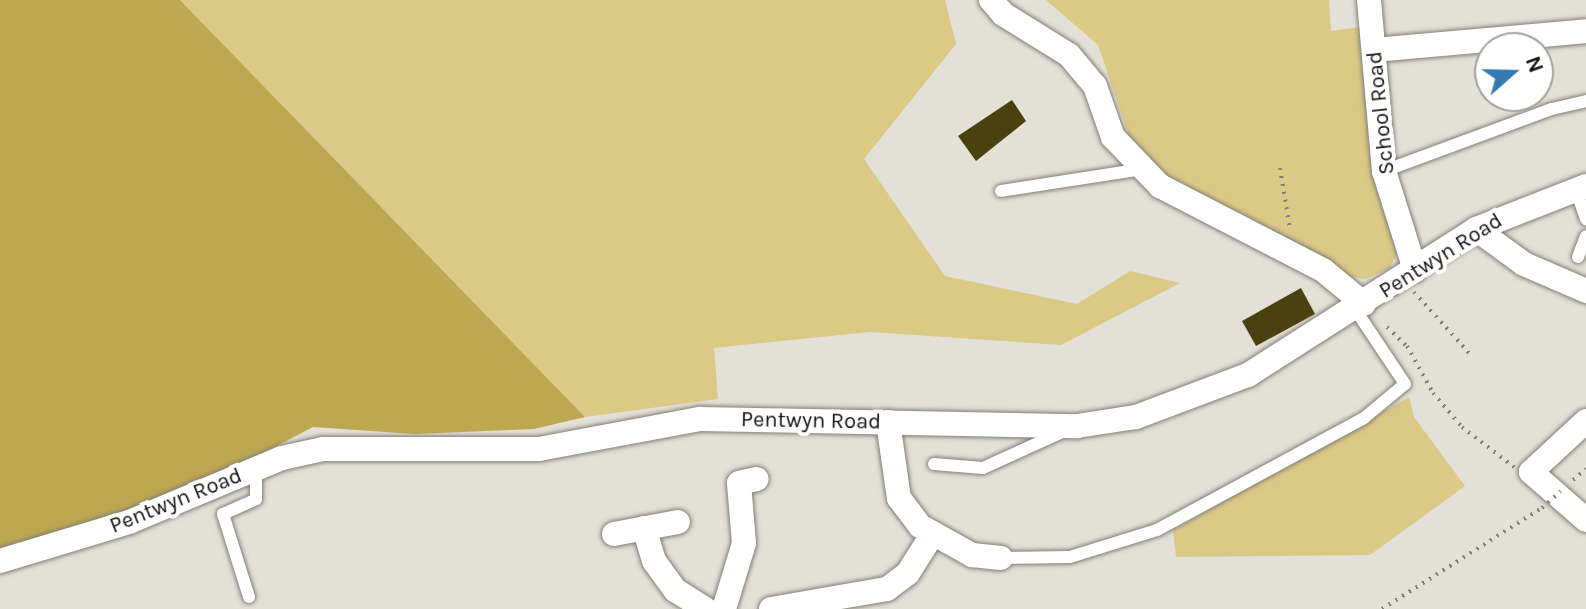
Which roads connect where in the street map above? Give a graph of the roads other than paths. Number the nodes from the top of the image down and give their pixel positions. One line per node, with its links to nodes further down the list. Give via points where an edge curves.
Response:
1 (991, 0): 6 (street, via 1003,14 1069,55 1095,86 1113,137)
2 (1369, 0): 4 (street, School Road)
3 (1586, 31): 4 (street)
4 (1375, 50): 7 (street, School Road)
5 (1586, 101): 7 (lane)
6 (1143, 169): 9 (lane); 16 (street, via 1160,186 1323,270)
7 (1384, 171): 14 (street, School Road)
8 (1581, 188): 10 (lane); 11 (street, Pentwyn Road)
9 (1001, 191)
10 (1586, 219)
11 (1476, 229): 14 (street, Pentwyn Road); 15 (street, via 1524,264)
12 (1586, 236): 13 (lane)
13 (1578, 257)
14 (1409, 275): 16 (street, Pentwyn Road)
15 (1586, 291)
16 (1359, 307): 19 (street, Pentwyn Road, via 1248,375 1136,417); 28 (lane, via 1405,384 1364,418 1157,530 1070,557)
17 (1586, 421): 23 (street, via 1531,472)
18 (888, 422): 19 (street, Pentwyn Road); 21 (street, Pentwyn Road, via 700,419 539,449 323,449); 27 (street, via 899,498)
19 (1077, 426): 20 (lane, via 983,468)
20 (934, 464)
21 (256, 469): 29 (street, Pentwyn Road, via 129,522); 30 (lane, via 256,499 223,514)
22 (757, 479): 32 (street, via 739,483 744,543)
23 (1586, 520)
24 (678, 522): 25 (street)
25 (644, 528): 26 (street); 31 (street, via 654,561 675,590)
26 (614, 534)
27 (932, 535): 28 (street, via 972,555); 33 (street, via 908,573 887,589)
28 (1001, 558)
29 (0, 561)
30 (249, 597)
31 (706, 609)
32 (724, 609)
33 (771, 609)

